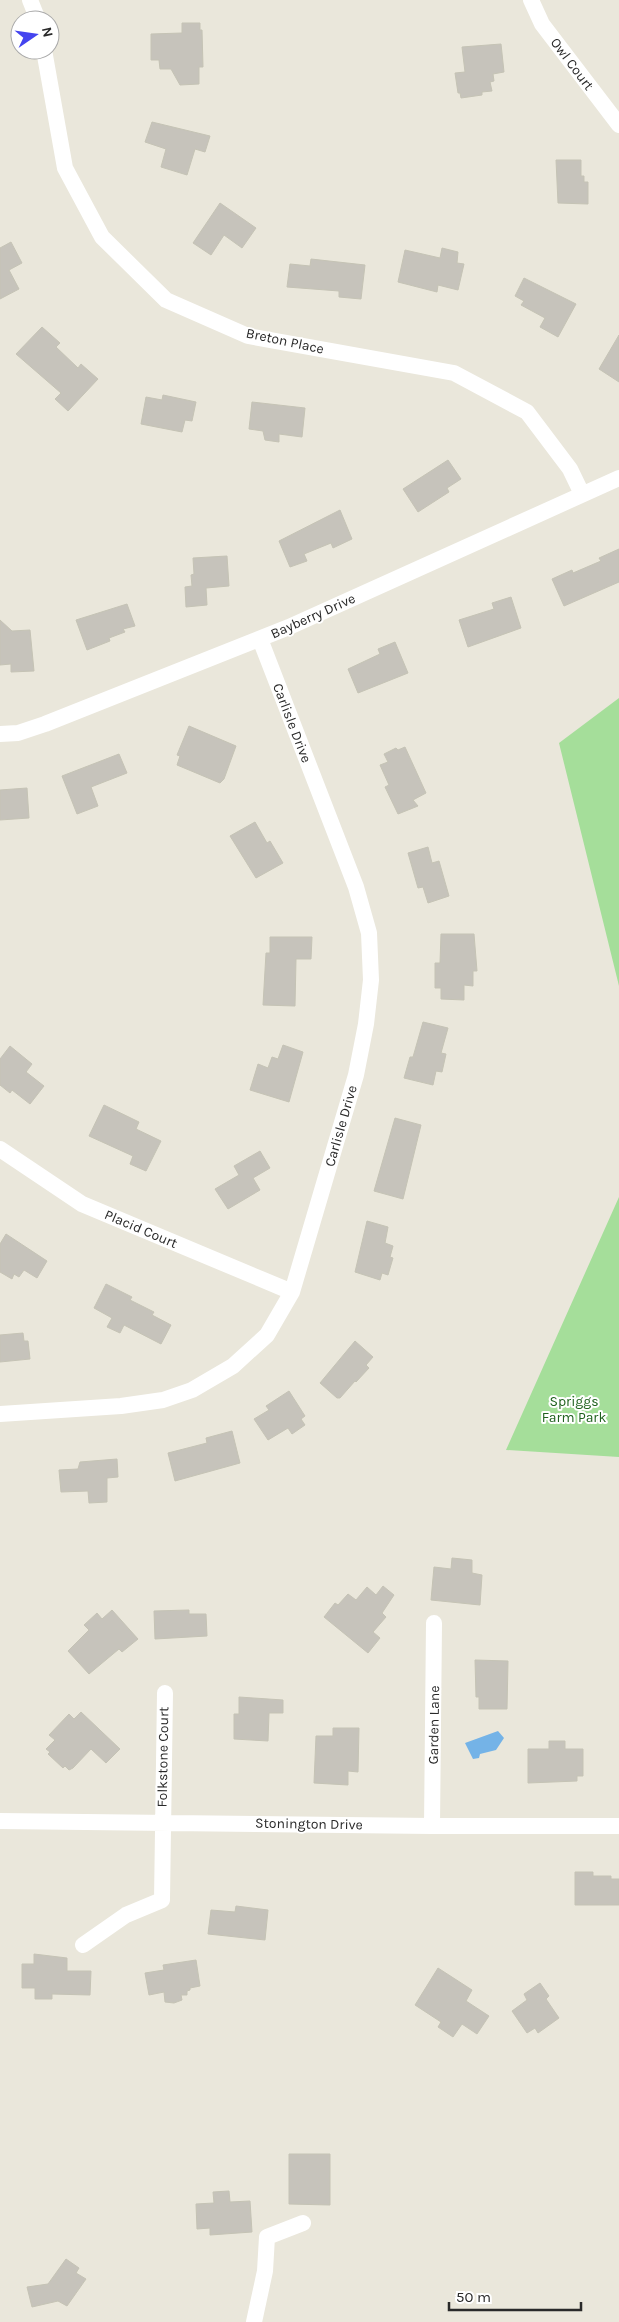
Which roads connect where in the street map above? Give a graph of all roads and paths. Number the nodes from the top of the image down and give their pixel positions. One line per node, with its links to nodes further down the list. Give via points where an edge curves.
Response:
1 (531, 0): 3 (street, Owl Court, via 542,24)
2 (46, 60): 5 (street, Breton Place, via 65,168 102,237 166,300 248,336 454,373 527,412 570,469)
3 (619, 125)
4 (619, 478): 5 (street, Bayberry Drive)
5 (582, 494): 6 (street, Bayberry Drive)
6 (260, 639): 7 (street, Bayberry Drive, via 45,724 18,733); 9 (street, Carlisle Drive, via 356,886 369,942 371,980 356,1075)
7 (0, 734)
8 (0, 1149): 9 (street, Placid Court, via 82,1204)
9 (292, 1292): 10 (street, Carlisle Drive, via 267,1335 233,1366 192,1390 163,1400 121,1406)
10 (0, 1414)
11 (434, 1623): 15 (street, Garden Lane)
12 (165, 1693): 14 (street, Folkstone Court)
13 (0, 1821): 14 (street, Stonington Drive)
14 (162, 1822): 15 (street, Stonington Drive); 17 (street, Folkstone Court, via 162,1900 126,1915)
15 (432, 1826): 16 (street, Stonington Drive)
16 (619, 1826)
17 (83, 1945)
18 (303, 2223): 19 (street, via 267,2237 265,2272)
19 (254, 2322)

